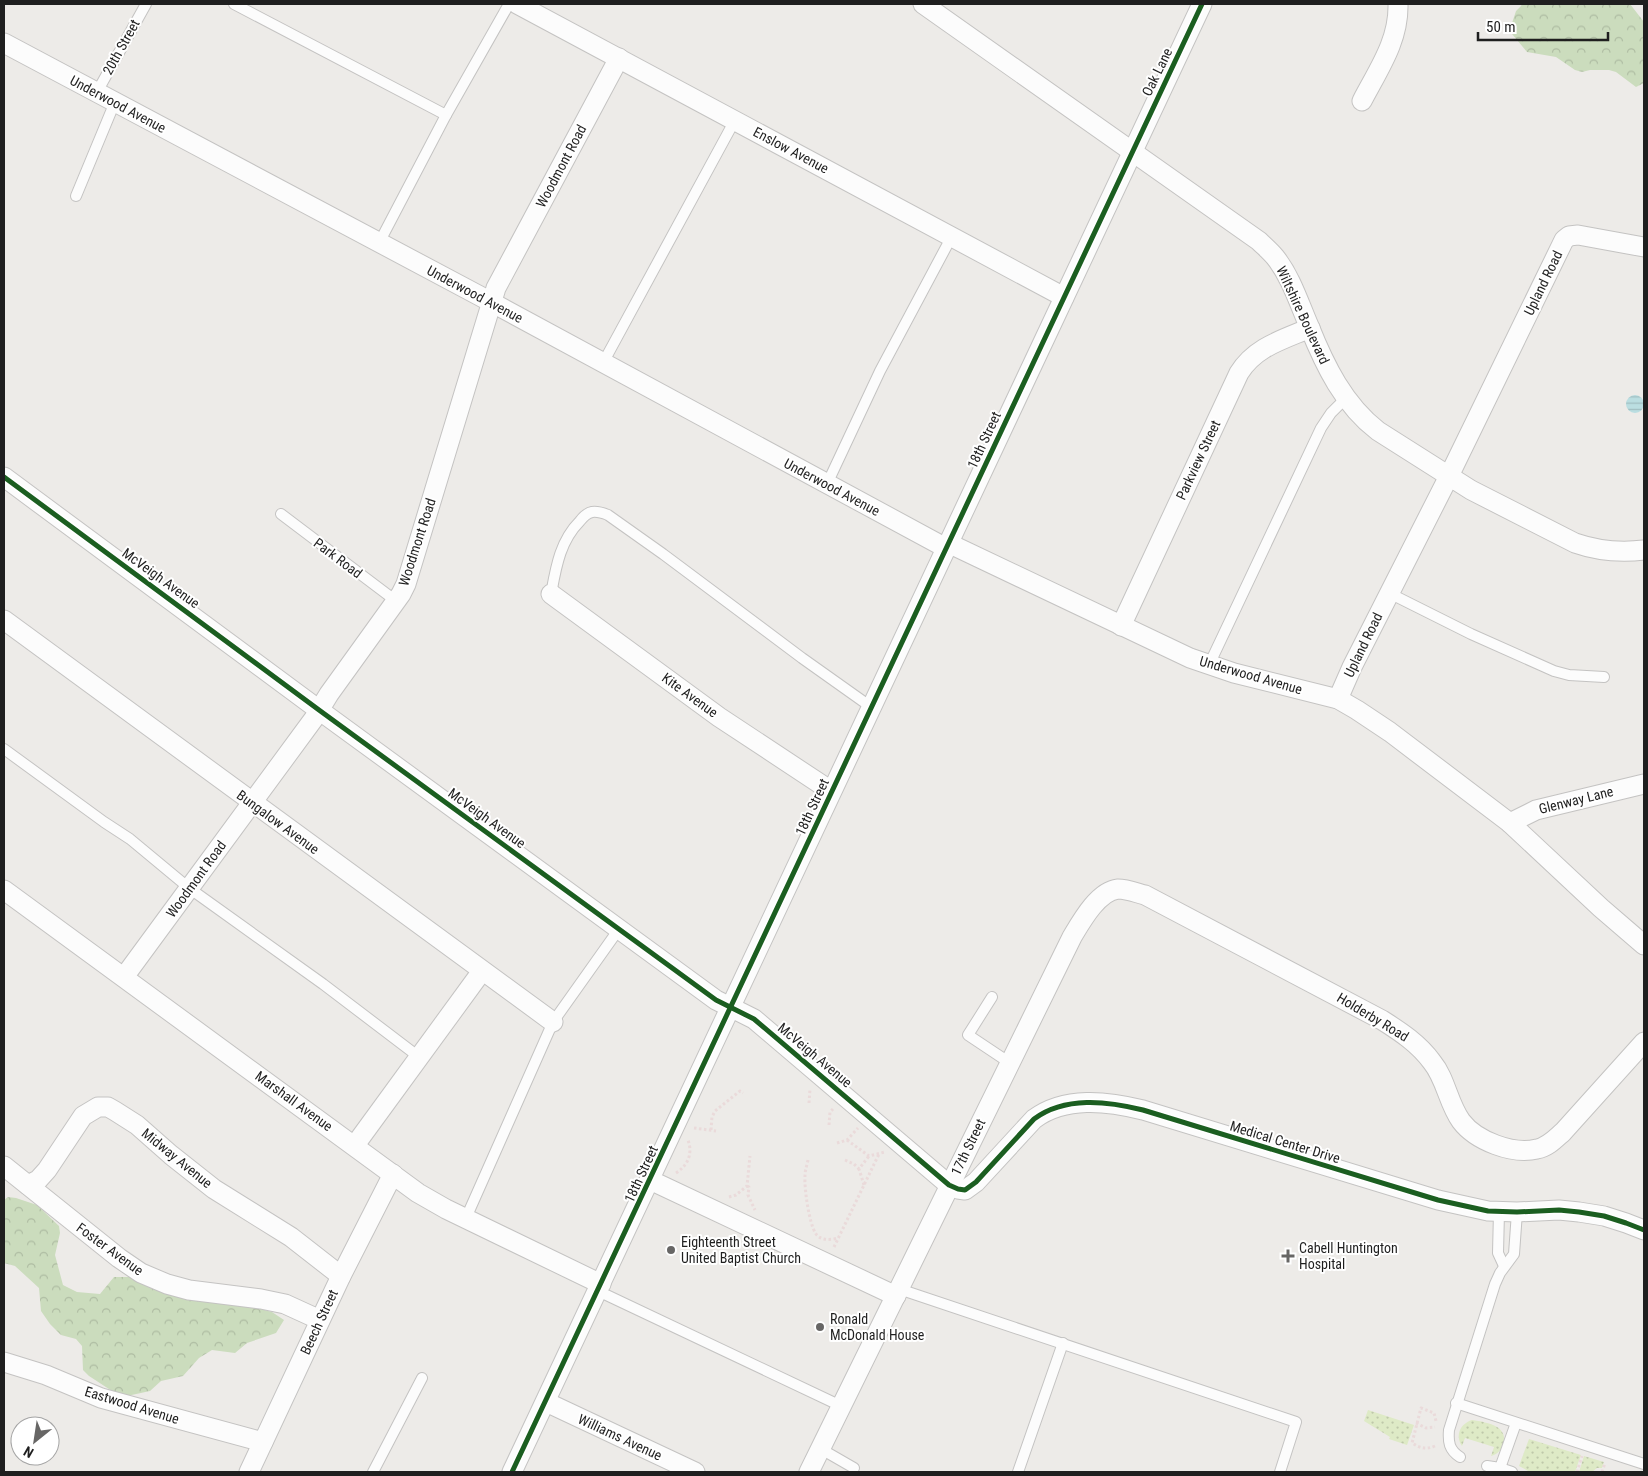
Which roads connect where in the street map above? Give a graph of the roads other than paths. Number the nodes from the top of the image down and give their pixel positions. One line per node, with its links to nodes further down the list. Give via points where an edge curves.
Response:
1 (146, 4): 10 (lane, 20th Street)
2 (234, 4): 13 (lane)
3 (509, 4): 13 (lane)
4 (517, 4): 9 (street, Enslow Avenue)
5 (1202, 4): 15 (street, Oak Lane)
6 (1398, 4): 12 (street, via 1393,40)
7 (932, 6): 15 (street, Wiltshire Boulevard)
8 (4, 43): 10 (street, Underwood Avenue)
9 (619, 58): 14 (street, Enslow Avenue); 21 (street, Woodmont Road, via 500,279)
10 (97, 92): 11 (street, Underwood Avenue)
11 (115, 102): 16 (lane); 18 (street, Underwood Avenue)
12 (1362, 102)
13 (446, 115): 18 (lane)
14 (735, 120): 17 (street, Enslow Avenue); 23 (lane)
15 (1132, 151): 20 (street, 18th Street); 22 (street, Wiltshire Boulevard, via 1259,241 1295,290)
16 (76, 196)
17 (952, 236): 20 (street, Enslow Avenue); 27 (lane, via 880,370)
18 (379, 243): 21 (street, Underwood Avenue)
19 (1644, 247): 25 (street, Upland Road, via 1578,235 1564,240)
20 (1064, 297): 29 (street, 18th Street)
21 (491, 302): 23 (street, Underwood Avenue); 33 (street, Woodmont Road, via 406,584)
22 (1310, 328): 24 (street, Wiltshire Boulevard); 35 (street, Parkview Street, via 1255,354 1245,363)
23 (604, 363): 27 (street, Underwood Avenue)
24 (1346, 398): 25 (street, Wiltshire Boulevard, via 1366,422); 36 (lane, via 1321,428)
25 (1449, 476): 30 (street, Wiltshire Boulevard, via 1574,543 1609,552); 31 (street, Upland Road)
26 (4, 477): 40 (street, McVeigh Avenue)
27 (827, 484): 29 (street, Underwood Avenue)
28 (281, 514): 33 (lane, Park Road)
29 (947, 546): 35 (street, Underwood Avenue); 39 (street, 18th Street)
30 (1644, 550)
31 (1389, 593): 37 (lane, via 1554,671); 38 (street, Upland Road)
32 (551, 594): 39 (lane, via 559,556 575,526 592,512 608,515); 43 (street, Kite Avenue, via 719,717)
33 (396, 601): 40 (street, Woodmont Road)
34 (4, 620): 44 (street, Bungalow Avenue)
35 (1121, 626): 36 (street, Underwood Avenue)
36 (1209, 666): 38 (street, Underwood Avenue)
37 (1604, 677)
38 (1338, 699): 45 (street, via 1390,732)
39 (871, 707): 43 (street, 18th Street)
40 (319, 710): 44 (street, Woodmont Road); 49 (street, McVeigh Avenue)
41 (4, 749): 46 (lane, via 130,839)
42 (1644, 784): 45 (street, Glenway Lane, via 1536,810)
43 (832, 791): 54 (street, 18th Street)
44 (252, 803): 46 (street, Woodmont Road); 51 (street, Bungalow Avenue)
45 (1510, 823): 50 (street)
46 (189, 888): 52 (street, Woodmont Road); 57 (lane)
47 (1117, 889): 56 (street, Holderby Road, via 1157,901 1401,1032 1434,1064 1461,1121 1475,1134 1506,1147 1528,1150 1548,1145); 58 (street, 17th Street, via 1104,895 1082,920)
48 (4, 890): 52 (street, Marshall Avenue)
49 (619, 929): 54 (street, McVeigh Avenue, via 716,1000); 55 (lane)
50 (1644, 945)
51 (482, 971): 55 (street, Bungalow Avenue); 57 (street)
52 (124, 977): 59 (street, Marshall Avenue)
53 (992, 997): 58 (lane, via 968,1035)
54 (731, 1007): 62 (street, 18th Street); 64 (street, McVeigh Avenue, via 754,1019)
55 (553, 1022): 66 (lane)
56 (1644, 1042)
57 (419, 1057): 59 (street)
58 (1010, 1063): 64 (street, 17th Street)
59 (355, 1145): 61 (street, Marshall Avenue)
60 (4, 1167): 63 (street, Foster Avenue)
61 (393, 1174): 66 (street, Marshall Avenue, via 432,1202); 69 (street, Beech Street)
62 (650, 1180): 70 (street, 18th Street); 71 (street)
63 (28, 1185): 69 (street, Midway Avenue, via 47,1170 83,1116 98,1107 108,1107 137,1125 214,1189 291,1237); 72 (street, Foster Avenue, via 141,1273 189,1290 285,1304)
64 (950, 1185): 65 (street, Medical Center Drive, via 958,1189 969,1188 1043,1113 1063,1105 1107,1104 1152,1113 1438,1200); 71 (street, 17th Street)
65 (1508, 1212): 67 (street, Medical Center Drive, via 1579,1212 1611,1218); 68 (lane, via 1498,1253); 68 (lane, via 1515,1247 1511,1260)
66 (466, 1218): 70 (street, Marshall Avenue)
67 (1644, 1230)
68 (1504, 1266): 77 (lane, via 1495,1284)
69 (341, 1276): 72 (street, Beech Street)
70 (599, 1288): 76 (street, 18th Street); 78 (lane)
71 (898, 1292): 73 (lane); 78 (street, 17th Street)
72 (320, 1320): 80 (street, Beech Street)
73 (1063, 1343): 92 (lane); 93 (lane, via 1296,1422)
74 (4, 1362): 80 (street, Eastwood Avenue, via 101,1398)
75 (422, 1378): 88 (lane)
76 (546, 1402): 89 (street, 18th Street); 90 (street, Williams Avenue)
77 (1456, 1403): 79 (lane); 82 (lane, via 1448,1438 1452,1451)
78 (841, 1406): 81 (street, 17th Street)
79 (1516, 1423): 83 (lane); 86 (lane)
80 (263, 1442): 87 (street, Beech Street)
81 (820, 1449): 85 (lane); 91 (street, 17th Street)
82 (1460, 1456)
83 (1644, 1464)
84 (1487, 1466): 86 (lane)
85 (854, 1468)
86 (1500, 1468): 94 (lane)
87 (249, 1472)
88 (373, 1472)
89 (512, 1472)
90 (695, 1472)
91 (810, 1472)
92 (1018, 1472)
93 (1280, 1472)
94 (1512, 1472)

